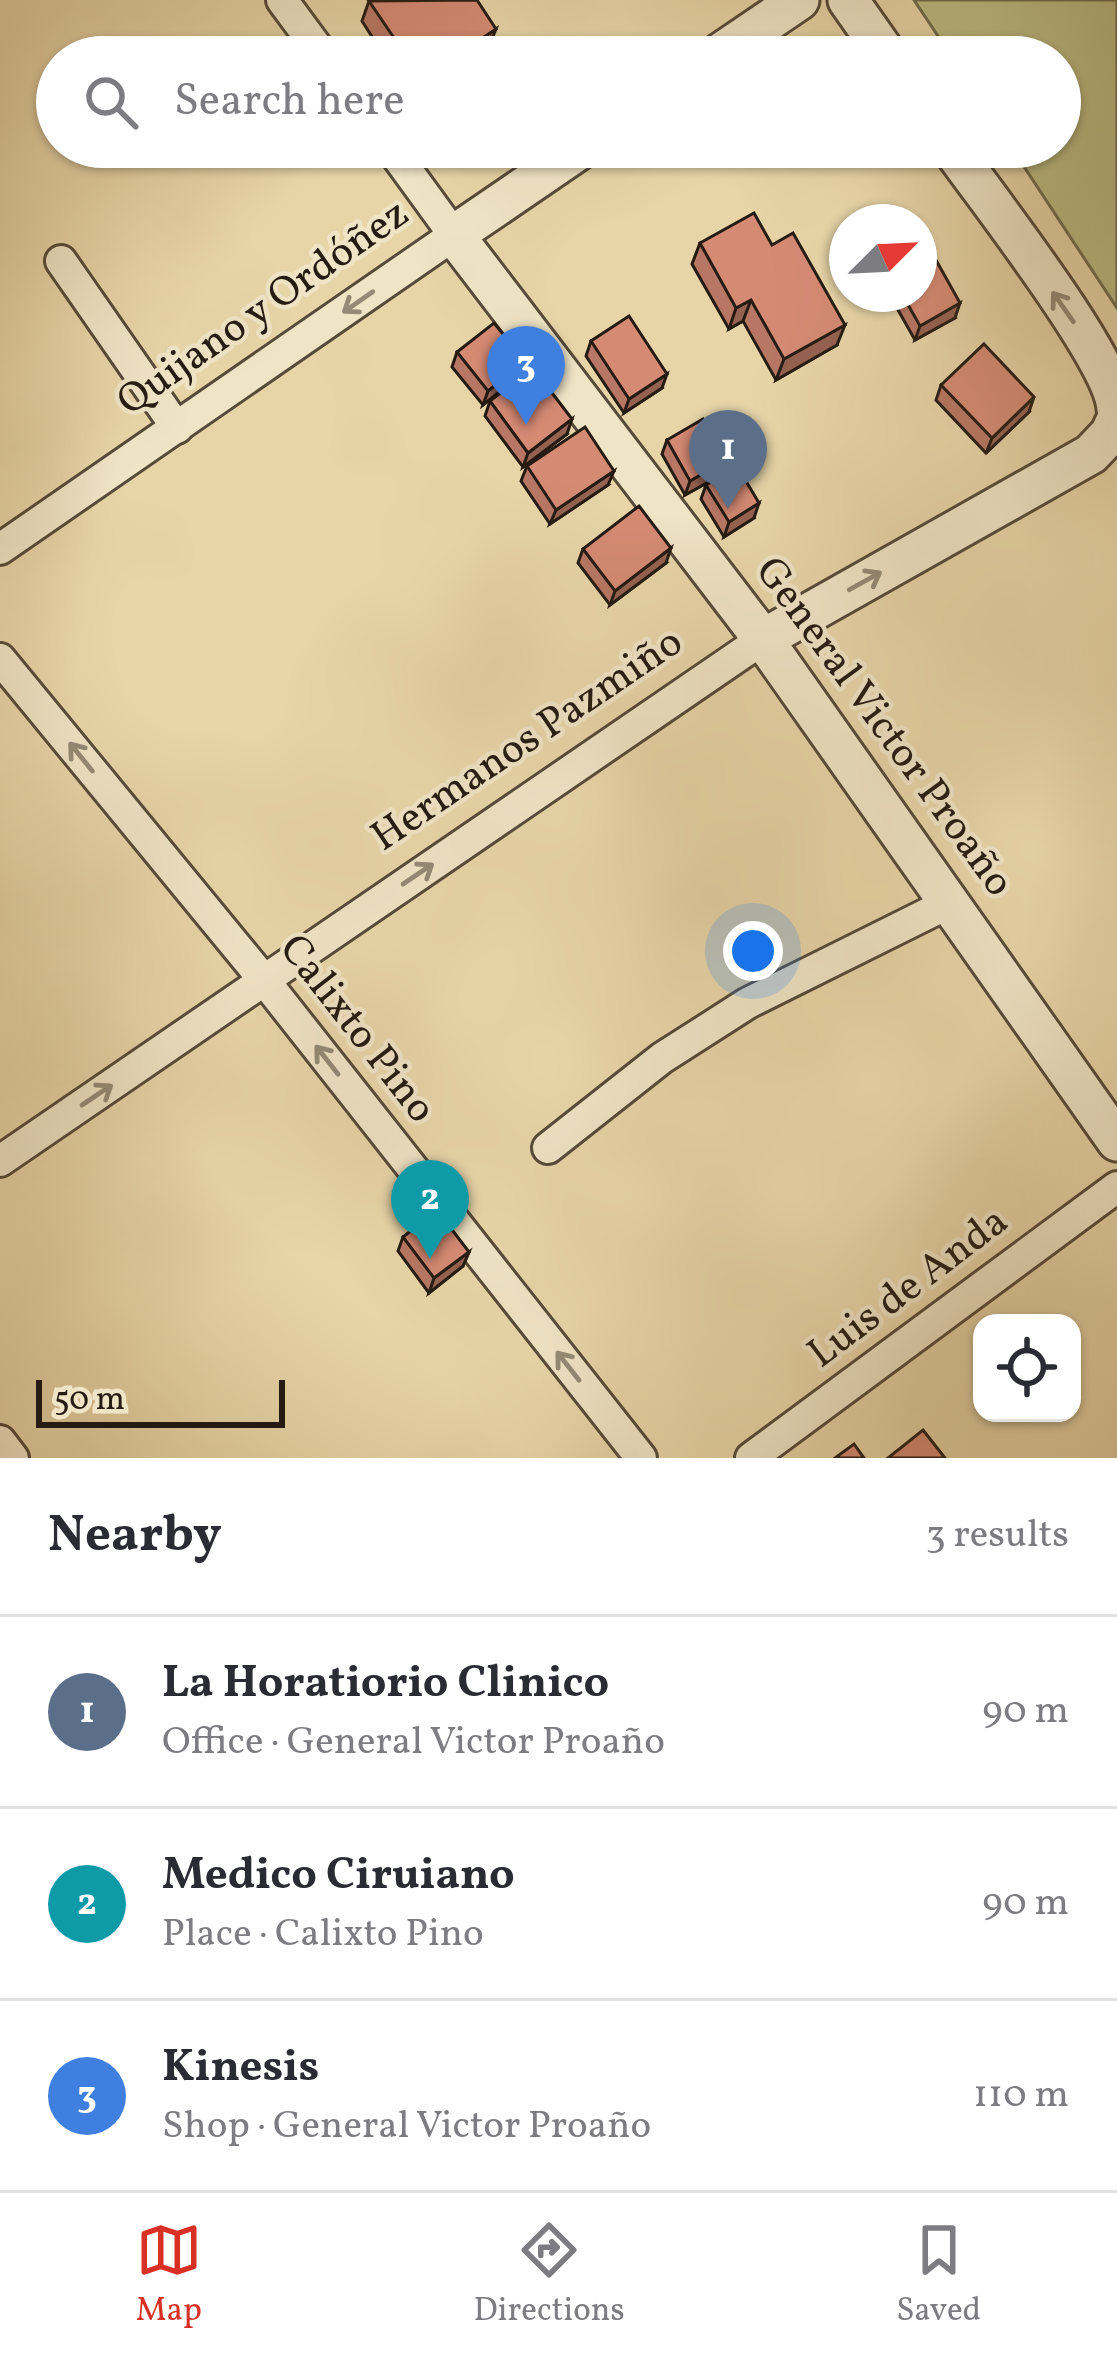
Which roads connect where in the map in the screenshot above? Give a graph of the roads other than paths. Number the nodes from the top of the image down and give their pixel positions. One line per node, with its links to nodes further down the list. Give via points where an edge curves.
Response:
1 (282, 0): 4 (street)
2 (799, 0): 5 (street)
3 (848, 0): 6 (street)
4 (309, 36)
5 (746, 36)
6 (873, 36)
7 (405, 168): 10 (street, General Victor Proaño)
8 (552, 168): 10 (street, Quijano y Ordóñez)
9 (966, 168): 12 (street, one-way to 9, via 1093,350)
10 (454, 235): 14 (street, Quijano y Ordóñez, one-way to 14); 16 (street, General Victor Proaño)
11 (61, 261): 14 (street)
12 (1117, 410)
13 (1117, 419): 16 (street, Hermanos Pazmiño, one-way to 13, via 1090,454)
14 (177, 428): 15 (street, Quijano y Ordóñez)
15 (0, 549)
16 (763, 639): 18 (street, General Victor Proaño); 19 (street, Hermanos Pazmiño, one-way to 16)
17 (0, 659): 19 (street, Calixto Pino, one-way to 17)
18 (951, 902): 20 (street, General Victor Proaño); 21 (street, via 748,1003)
19 (264, 980): 22 (street, Hermanos Pazmiño, one-way to 19); 26 (street, Calixto Pino, one-way to 19)
20 (1117, 1141)
21 (548, 1148)
22 (0, 1161)
23 (1117, 1187): 27 (street, Luis de Anda)
24 (0, 1441): 25 (street)
25 (13, 1458)
26 (641, 1458)
27 (752, 1458)

